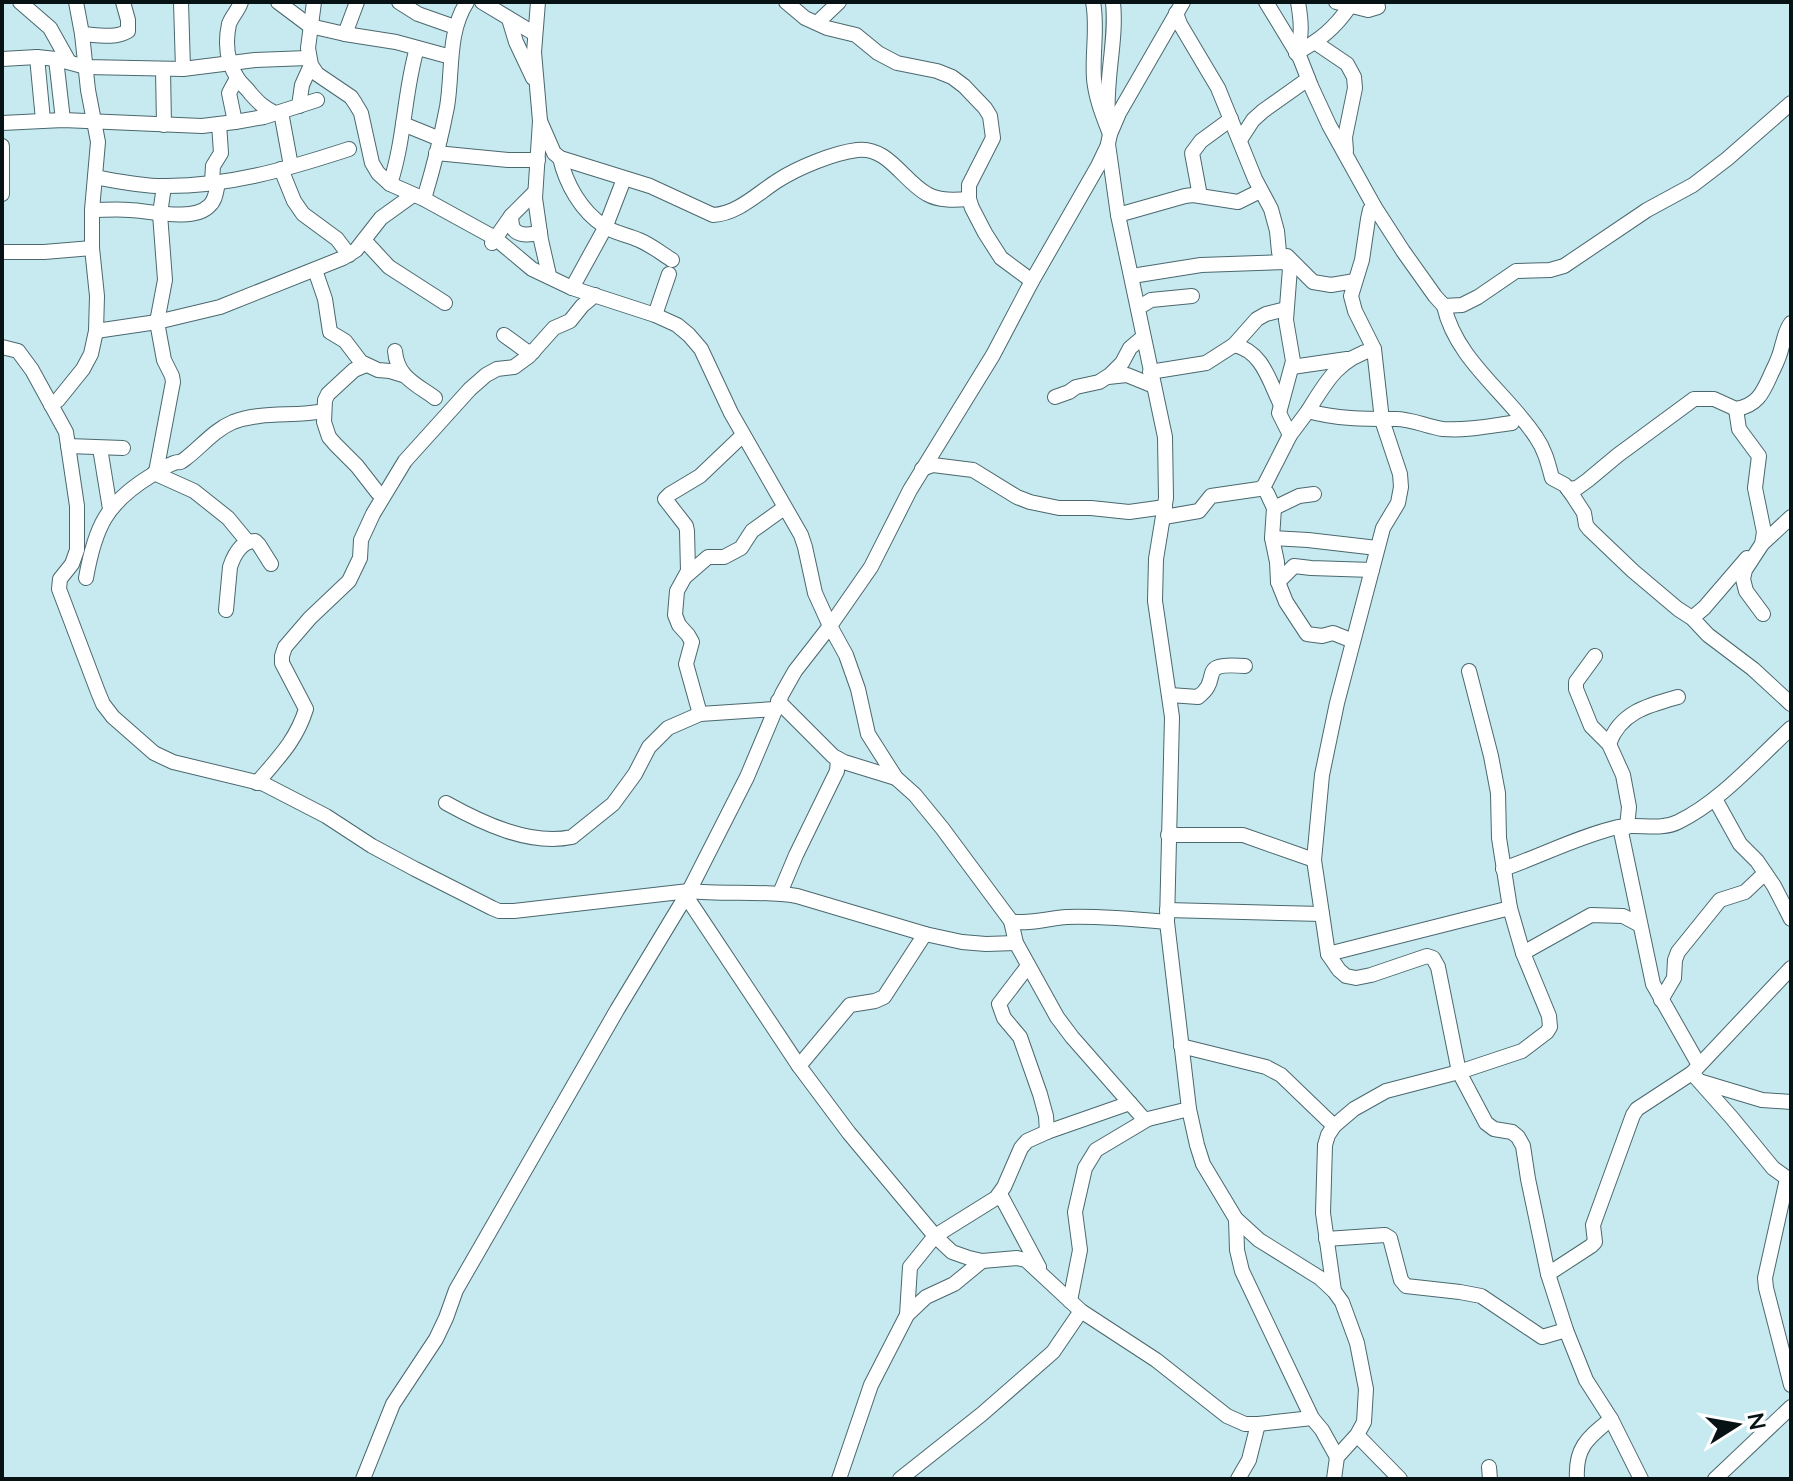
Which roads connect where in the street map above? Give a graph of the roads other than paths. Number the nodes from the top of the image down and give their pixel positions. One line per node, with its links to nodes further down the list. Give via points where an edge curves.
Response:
1 (20, 2): 35 (street, via 50,28)
2 (76, 2): 26 (street)
3 (123, 2): 26 (street, via 128,31)
4 (181, 2): 40 (street)
5 (241, 2): 37 (street, via 228,30)
6 (278, 2): 24 (street)
7 (314, 2): 24 (street)
8 (357, 2): 27 (street)
9 (399, 2): 25 (street)
10 (467, 2): 25 (street)
11 (482, 2): 22 (street)
12 (538, 2): 28 (street)
13 (786, 2): 23 (street)
14 (839, 2): 23 (street)
15 (1093, 2): 58 (street, via 1094,76)
16 (1113, 2): 58 (street)
17 (1266, 2): 31 (street)
18 (1298, 2): 31 (street)
19 (1343, 4): 21 (street); 29 (street, via 1337,25)
20 (1180, 7): 48 (street, via 1180,24); 58 (street)
21 (1378, 7)
22 (509, 19): 28 (street); 43 (street)
23 (817, 23): 78 (street, via 856,35 897,63 952,77 985,108 993,138 969,185)
24 (310, 26): 27 (street); 36 (street)
25 (455, 27): 33 (street)
26 (82, 34): 38 (street)
27 (345, 34): 30 (street)
28 (535, 34): 43 (street)
29 (1316, 43): 31 (street); 64 (street, via 1347,64 1354,77)
30 (417, 48): 33 (street); 56 (street)
31 (1296, 53): 42 (street)
32 (37, 57): 34 (street); 35 (street); 49 (street)
33 (451, 57): 62 (street)
34 (2, 59)
35 (62, 61): 38 (street); 50 (street)
36 (309, 61): 37 (street); 46 (street); 71 (street, via 317,74 355,103 372,163)
37 (229, 64): 40 (street); 41 (street)
38 (86, 67): 39 (street); 52 (street)
39 (163, 69): 40 (street); 57 (street)
40 (183, 69)
41 (237, 78): 47 (street); 53 (street, via 229,93)
42 (1308, 79): 59 (street, via 1263,111); 64 (street)
43 (537, 84): 51 (street)
44 (317, 100): 46 (street)
45 (1791, 103): 101 (street, via 1693,185 1564,266 1516,271 1462,305)
46 (299, 106): 47 (street)
47 (273, 114): 53 (street); 67 (street)
48 (1231, 119): 59 (street); 76 (street, via 1192,153)
49 (43, 120): 50 (street); 54 (street)
50 (63, 120): 52 (street)
51 (540, 121): 60 (street); 66 (street)
52 (94, 122): 57 (street); 68 (street)
53 (235, 122): 55 (street)
54 (2, 123)
55 (219, 124): 57 (street); 70 (street)
56 (403, 124): 62 (street); 71 (street)
57 (164, 125)
58 (1109, 139): 82 (street); 95 (street)
59 (1240, 140): 73 (street)
60 (550, 144): 65 (street); 66 (street)
61 (2, 146): 75 (street)
62 (438, 146): 66 (street); 77 (street)
63 (349, 149): 67 (street)
64 (1347, 157): 79 (street)
65 (560, 158): 69 (street); 84 (street, via 579,201)
66 (538, 163): 74 (street)
67 (286, 168): 70 (street); 90 (street, via 303,214)
68 (95, 177): 72 (street); 80 (street)
69 (624, 179): 78 (street, via 722,214 805,167 869,150 891,162 928,196); 84 (street)
70 (215, 182): 72 (street); 81 (street, via 207,208)
71 (390, 184): 77 (street)
72 (164, 186): 81 (street)
73 (1260, 191): 76 (street, via 1238,202); 91 (street, via 1274,218)
74 (535, 192): 83 (street); 85 (street)
75 (2, 194)
76 (1200, 196): 82 (street)
77 (418, 197): 86 (street, via 381,218); 87 (street)
78 (969, 199): 95 (street, via 994,249)
79 (1374, 206): 97 (street); 101 (street)
80 (92, 210): 81 (street); 88 (street)
81 (160, 214): 105 (street, via 165,280)
82 (1118, 215): 94 (street)
83 (511, 216): 85 (street, via 515,231); 87 (street)
84 (605, 228): 96 (street); 104 (street, via 642,241 670,267)
85 (537, 237): 93 (street)
86 (364, 240): 90 (street); 100 (street, via 389,267)
87 (492, 242): 93 (street)
88 (92, 248): 89 (street); 107 (street)
89 (2, 252)
90 (349, 255): 92 (street)
91 (1283, 257): 94 (street); 97 (street, via 1292,259 1313,282 1337,291); 103 (street, via 1291,277)
92 (315, 270): 105 (street, via 236,302); 116 (street, via 330,332)
93 (549, 275): 96 (street)
94 (1132, 276): 102 (street)
95 (1032, 281): 135 (street)
96 (572, 288): 98 (street)
97 (1353, 288): 112 (street, via 1355,311)
98 (595, 295): 104 (street); 114 (street)
99 (1192, 296): 102 (street, via 1151,300)
100 (445, 303)
101 (1444, 306): 139 (street, via 1454,335 1537,438 1552,478)
102 (1138, 308): 109 (street)
103 (1286, 309): 110 (street, via 1257,319); 117 (street)
104 (655, 315): 130 (street, via 677,325 701,349)
105 (157, 322): 107 (street); 136 (street, via 173,382)
106 (1791, 323): 125 (street, via 1766,388)
107 (96, 331): 124 (street, via 83,369)
108 (504, 335): 114 (street)
109 (1143, 337): 119 (street); 120 (street)
110 (1234, 345): 120 (street, via 1206,363); 123 (street, via 1260,361)
111 (2, 347): 124 (street, via 18,351)
112 (1374, 349): 115 (street); 128 (street)
113 (395, 351): 118 (street)
114 (530, 353): 176 (street, via 514,367 486,375 405,461 373,514 349,581 285,647 282,663 306,709 287,748)
115 (1350, 359): 117 (street); 127 (street, via 1331,375)
116 (366, 365): 118 (street); 126 (street, via 328,394)
117 (1292, 367): 123 (street)
118 (403, 375): 122 (street)
119 (1108, 377): 120 (street); 121 (street)
120 (1152, 379): 146 (street, via 1165,437)
121 (1055, 397)
122 (435, 398)
123 (1280, 403): 131 (street)
124 (51, 405): 132 (street)
125 (1736, 409): 139 (street, via 1714,399 1694,399 1577,488); 150 (street, via 1739,429 1759,456 1755,488 1764,527)
126 (324, 411): 136 (street, via 230,423 182,461); 140 (street, via 329,437)
127 (1308, 411): 128 (street); 131 (street)
128 (1382, 420): 129 (street, via 1397,418 1446,429); 151 (street, via 1398,466 1401,496)
129 (1512, 423)
130 (743, 435): 143 (street); 154 (street, via 700,476 665,499 686,526)
131 (1290, 435): 146 (street, via 1264,486 1211,496 1199,511)
132 (68, 446): 133 (street); 176 (street, via 77,550 59,589 103,704 154,753)
133 (100, 448): 134 (street); 137 (street)
134 (123, 448)
135 (922, 469): 146 (street, via 969,469 1017,497 1059,508); 161 (street, via 871,567)
136 (155, 473): 138 (street); 149 (street, via 194,491)
137 (105, 480): 138 (street, via 117,489); 145 (street)
138 (134, 486): 145 (street)
139 (1568, 489): 160 (street, via 1586,525 1607,547)
140 (378, 493)
141 (1267, 493): 144 (street)
142 (1314, 494): 144 (street)
143 (784, 508): 154 (street, via 752,531 741,548 724,557 708,557); 161 (street, via 801,535 815,593)
144 (1274, 508): 148 (street)
145 (110, 509): 155 (street, via 97,534)
146 (1165, 512): 167 (street, via 1155,601)
147 (1791, 517): 150 (street)
148 (1272, 538): 151 (street); 156 (street)
149 (247, 541): 152 (street, via 255,541); 158 (street, via 232,561)
150 (1762, 544): 157 (street); 159 (street, via 1743,579)
151 (1377, 548): 153 (street)
152 (271, 564)
153 (1372, 570): 156 (street, via 1294,566); 163 (street)
154 (686, 576): 171 (street, via 675,597 675,615 692,642 686,664)
155 (86, 578)
156 (1278, 582): 163 (street, via 1307,634 1333,633)
157 (1704, 608): 160 (street); 162 (street)
158 (226, 610)
159 (1763, 614)
160 (1692, 618): 162 (street)
161 (830, 626): 170 (street); 175 (street, via 853,674 868,734)
162 (1708, 635): 169 (street)
163 (1353, 641): 181 (street, via 1322,775)
164 (1595, 656): 173 (street, via 1576,689 1592,728)
165 (1245, 666): 167 (street, via 1215,667 1198,697)
166 (1469, 671): 182 (street, via 1494,769)
167 (1170, 695): 180 (street)
168 (1678, 697): 173 (street, via 1638,711 1615,728)
169 (1791, 704)
170 (776, 705): 171 (street); 174 (street); 184 (street, via 747,777)
171 (700, 714): 178 (street, via 668,728 649,747 613,804 572,837 531,837)
172 (1791, 728): 177 (street)
173 (1609, 744): 179 (street, via 1626,787)
174 (838, 759): 175 (street); 185 (street)
175 (896, 778): 190 (street, via 942,828)
176 (257, 783): 184 (street, via 499,911)
177 (1715, 799): 179 (street, via 1672,824); 183 (street, via 1740,844)
178 (446, 803)
179 (1624, 827): 182 (street); 191 (street)
180 (1168, 835): 181 (street, via 1243,835); 188 (street)
181 (1314, 860): 187 (street)
182 (1503, 869): 186 (street)
183 (1765, 873): 189 (street); 198 (street, via 1745,892 1720,900 1678,952 1674,978)
184 (687, 893): 185 (street); 200 (street); 228 (street, via 456,1290 432,1346 393,1404)
185 (780, 893): 192 (street)
186 (1510, 908): 194 (street); 195 (street)
187 (1322, 914): 188 (street); 195 (street)
188 (1167, 916): 190 (street); 199 (street)
189 (1791, 919)
190 (1011, 921): 193 (street)
191 (1640, 925): 194 (street, via 1623,916 1591,915); 198 (street)
192 (925, 934): 193 (street, via 974,943); 200 (street, via 884,997 850,1005)
193 (1016, 943): 196 (street)
194 (1523, 953): 201 (street, via 1550,1027 1522,1051)
195 (1328, 954): 201 (street, via 1346,976 1356,978 1433,958)
196 (1028, 966): 204 (street, via 1057,1017); 208 (street, via 999,1004 1020,1037)
197 (1791, 968): 202 (street)
198 (1661, 1000): 202 (street)
199 (1181, 1046): 205 (street); 207 (street, via 1266,1067)
200 (799, 1066): 212 (street)
201 (1459, 1072): 207 (street, via 1386,1091); 215 (street, via 1486,1123 1512,1132 1523,1146)
202 (1697, 1073): 203 (street, via 1762,1100); 209 (street, via 1773,1168); 215 (street, via 1637,1109 1593,1225 1595,1242)
203 (1791, 1102)
204 (1130, 1103): 206 (street); 208 (street)
205 (1189, 1109): 206 (street); 211 (street, via 1203,1164)
206 (1148, 1119): 218 (street, via 1096,1150 1085,1168 1075,1212 1080,1250)
207 (1334, 1126): 213 (street, via 1325,1145)
208 (1047, 1132): 210 (street, via 1021,1148)
209 (1789, 1180): 221 (street, via 1765,1278)
210 (1000, 1194): 212 (street); 216 (street)
211 (1236, 1219): 217 (street); 223 (street, via 1242,1271)
212 (935, 1236): 214 (street, via 952,1252); 219 (street, via 910,1267)
213 (1326, 1239): 217 (street); 220 (street, via 1385,1235 1406,1286 1481,1296 1542,1337)
214 (982, 1261): 216 (street, via 1021,1259); 219 (street)
215 (1548, 1274): 220 (street)
216 (1044, 1276): 218 (street)
217 (1334, 1291): 226 (street, via 1357,1343 1366,1389 1364,1422)
218 (1075, 1306): 225 (street, via 1227,1416); 230 (street, via 1053,1352)
219 (907, 1315): 229 (street, via 871,1385)
220 (1566, 1330): 224 (street, via 1586,1380)
221 (1791, 1385)
222 (1791, 1407): 236 (street)
223 (1312, 1418): 225 (street); 227 (street)
224 (1611, 1419): 234 (street, via 1581,1449); 235 (street)
225 (1258, 1424): 231 (street)
226 (1357, 1435): 227 (street); 233 (street)
227 (1337, 1457): 232 (street)
228 (363, 1479)
229 (839, 1479)
230 (900, 1479)
231 (1238, 1479)
232 (1334, 1479)
233 (1400, 1479)
234 (1577, 1479)
235 (1641, 1479)
236 (1715, 1479)

